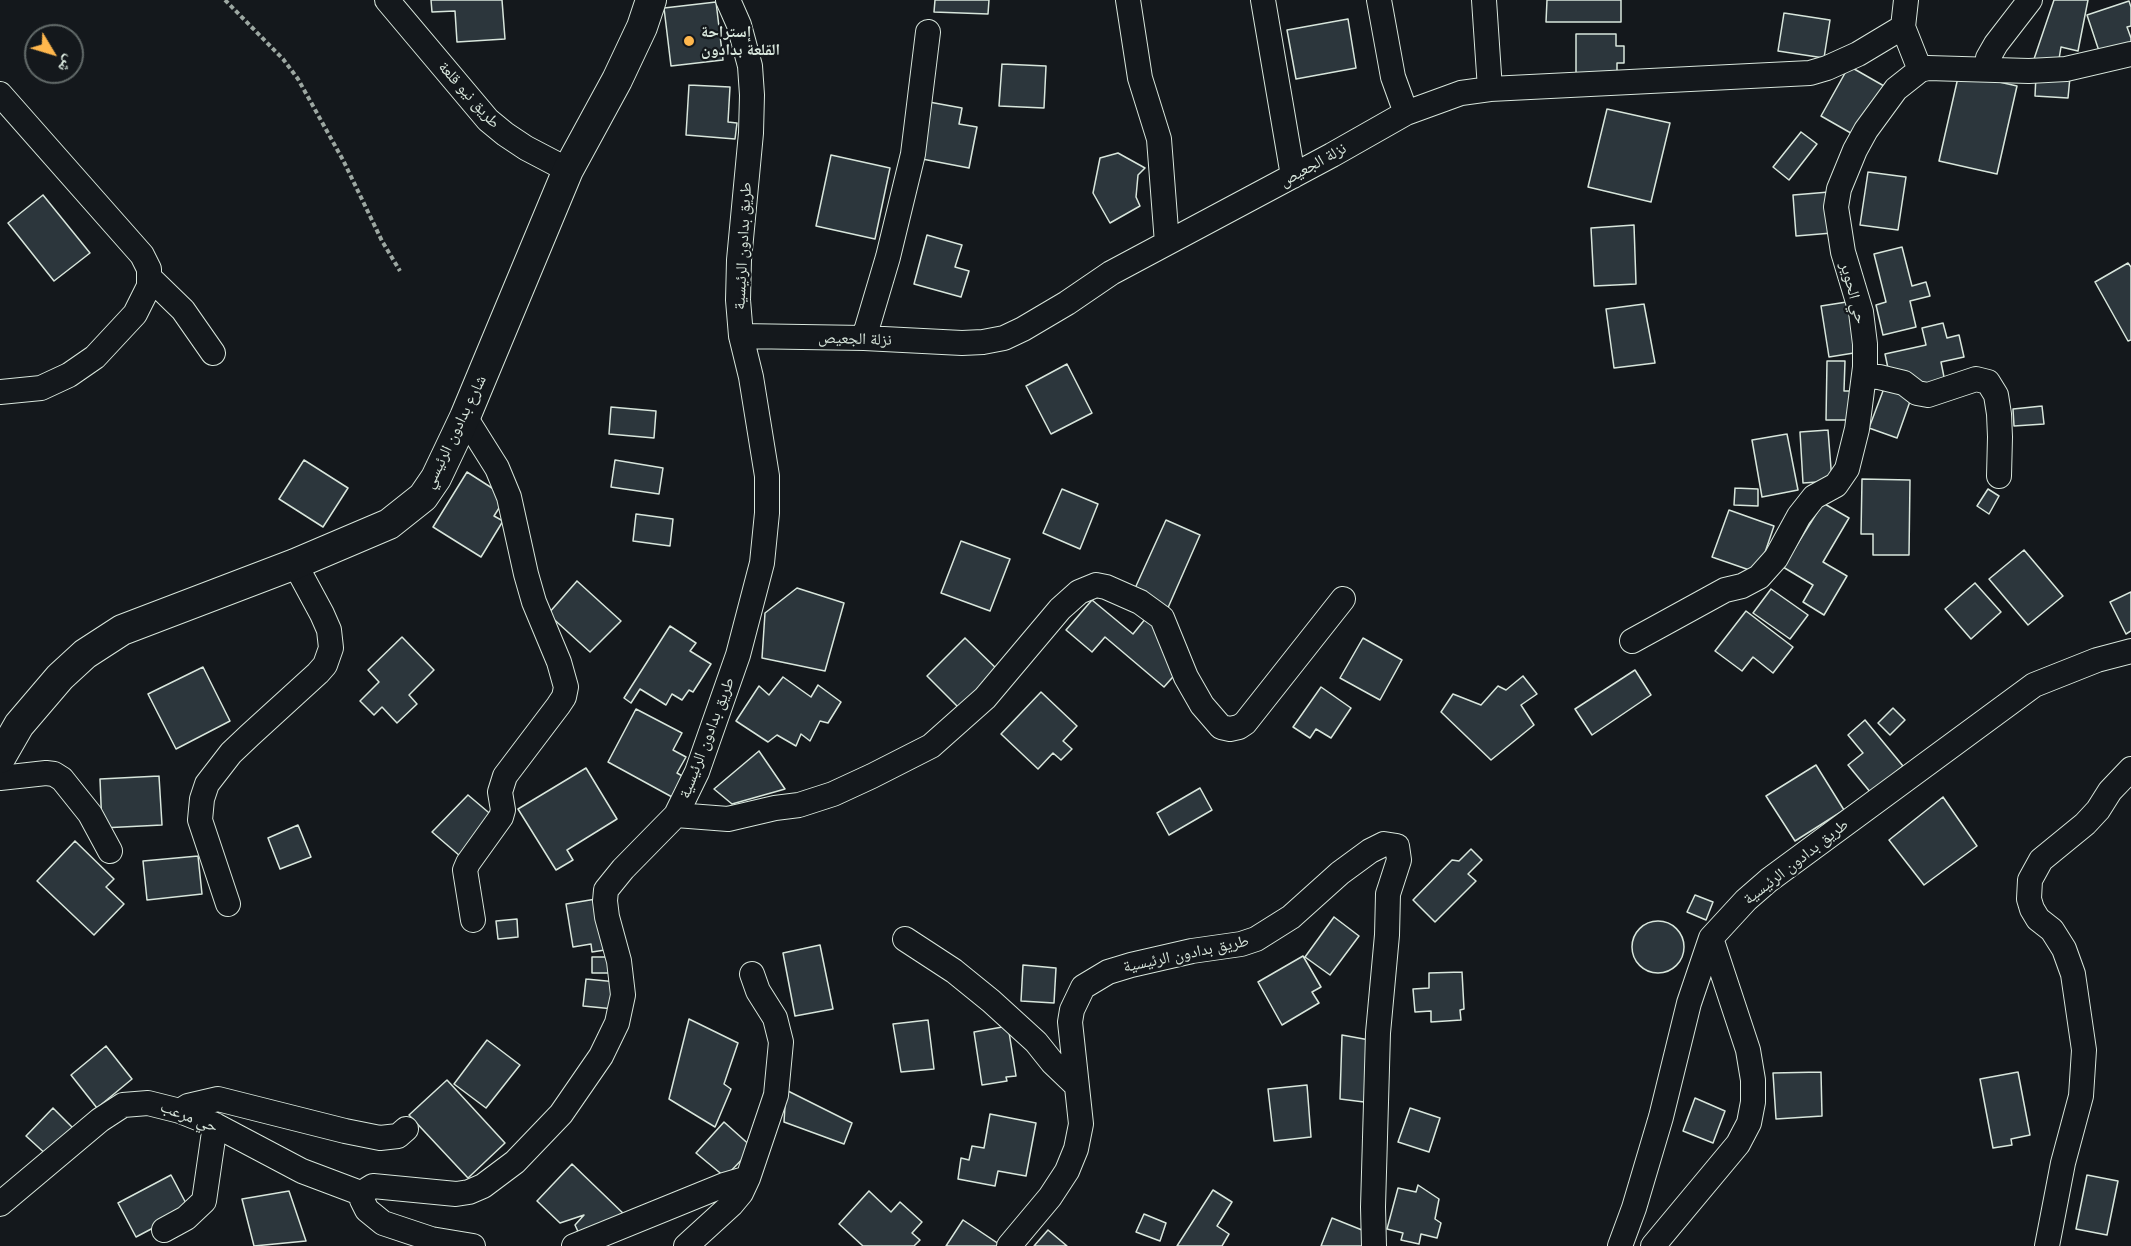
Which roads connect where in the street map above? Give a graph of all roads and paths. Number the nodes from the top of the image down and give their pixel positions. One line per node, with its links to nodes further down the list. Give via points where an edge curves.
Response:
1 (225, 0): 22 (path, via 298,79)
2 (387, 0): 19 (street, طريق نيو قلعة, via 488,120 505,135)
3 (651, 0): 19 (main road, شارع بدادون الرئيسي, via 617,80)
4 (728, 0): 24 (street, طريق بدادون الرئيسية, via 750,66 752,95 739,260)
5 (1128, 0): 21 (street, via 1140,78 1159,139)
6 (1263, 0): 20 (street)
7 (1379, 0): 18 (street, via 1393,77)
8 (1484, 0): 16 (street)
9 (1906, 0): 11 (street)
10 (2030, 0): 14 (street, via 1996,44)
11 (1903, 27): 15 (street); 16 (street, نزلة الجعيص, via 1858,54 1810,73)
12 (928, 32): 25 (street, via 913,154)
13 (2131, 54): 14 (street, via 2066,69)
14 (1986, 69): 15 (street)
15 (1920, 70): 27 (street, حي الحوير, via 1896,89 1866,130 1839,189 1838,225 1861,312)
16 (1490, 89): 18 (street, نزلة الجعيص, via 1461,93)
17 (0, 94): 23 (street, via 142,255)
18 (1406, 113): 20 (street, نزلة الجعيص)
19 (568, 170): 29 (main road, شارع بدادون الرئيسي)
20 (1293, 176): 21 (street, نزلة الجعيص)
21 (1167, 243): 25 (street, نزلة الجعيص, via 1004,338 962,343)
22 (400, 270)
23 (149, 277): 26 (street, via 183,310); 28 (street, via 149,286 135,314 95,357 41,388)
24 (741, 336): 25 (street, نزلة الجعيص); 38 (street, طريق بدادون الرئيسية, via 767,476 762,563 738,655 697,772)
25 (864, 338)
26 (213, 353)
27 (1864, 376): 30 (street, via 1904,383 1917,393 1928,395 1976,379 1988,382 1996,395 1999,414); 33 (street, حي الحوير, via 1847,469 1836,485 1814,497 1804,509 1776,558 1759,577 1725,590)
28 (0, 392)
29 (465, 417): 31 (main road, شارع بدادون الرئيسي, via 436,478 409,510 388,524); 41 (street, via 509,497 534,602 566,687 558,706 505,776 500,792 501,817 465,870)
30 (1999, 476)
31 (295, 564): 35 (main road, شارع بدادون الرئيسي, via 122,630 85,654 38,701); 40 (street, via 329,630 331,648 318,673 244,741 207,784 200,820)
32 (1343, 599): 38 (street, via 1239,727 1221,727 1202,705 1162,618 1140,602 1096,585 1079,592 1060,609 985,698 931,746 833,794 800,805 728,819)
33 (1632, 641)
34 (2131, 651): 42 (street, طريق بدادون الرئيسية, via 2034,685 2010,701 1769,880)
35 (0, 758)
36 (2131, 769): 60 (street, via 2085,824 2041,860 2030,880 2032,909 2064,949 2073,974 2084,1050 2081,1096)
37 (0, 778): 39 (street, via 46,773 62,778 90,814)
38 (676, 815): 50 (street, طريق بدادون الرئيسية, via 606,890 607,917 621,974 621,1010 601,1056 561,1114 515,1162 469,1192 445,1194 374,1186)
39 (110, 851)
40 (228, 904)
41 (472, 920)
42 (1711, 938): 58 (street, طريق بدادون الرئيسية); 59 (street, via 1748,1050 1753,1102 1749,1123 1738,1144)
43 (905, 939): 45 (street, via 991,1001)
44 (752, 974): 49 (street, via 775,1018 781,1042 776,1095)
45 (1076, 1085): 56 (street, طريق بدادون الرئيسية, via 1081,1124 1077,1149 1050,1197); 57 (street, طريق بدادون الرئيسية, via 1071,1016 1078,994 1093,979 1131,965 1256,939 1291,917 1370,851 1384,844 1397,846 1399,860 1388,894 1378,1033)
46 (180, 1111): 47 (street, حي مرعب); 48 (street, via 218,1099 380,1138 398,1136); 51 (street, حي مرعب, via 148,1103 123,1105)
47 (215, 1125): 50 (street, حي مرعب, via 302,1172); 52 (street, via 204,1201 186,1218)
48 (406, 1129)
49 (748, 1178): 54 (street); 55 (street, via 731,1205)
50 (363, 1194): 53 (street, via 367,1210 383,1223 432,1239)
51 (0, 1204)
52 (164, 1230)
53 (473, 1246)
54 (574, 1246)
55 (686, 1246)
56 (1009, 1246)
57 (1374, 1246)
58 (1620, 1246)
59 (1653, 1246)
60 (2047, 1246)

